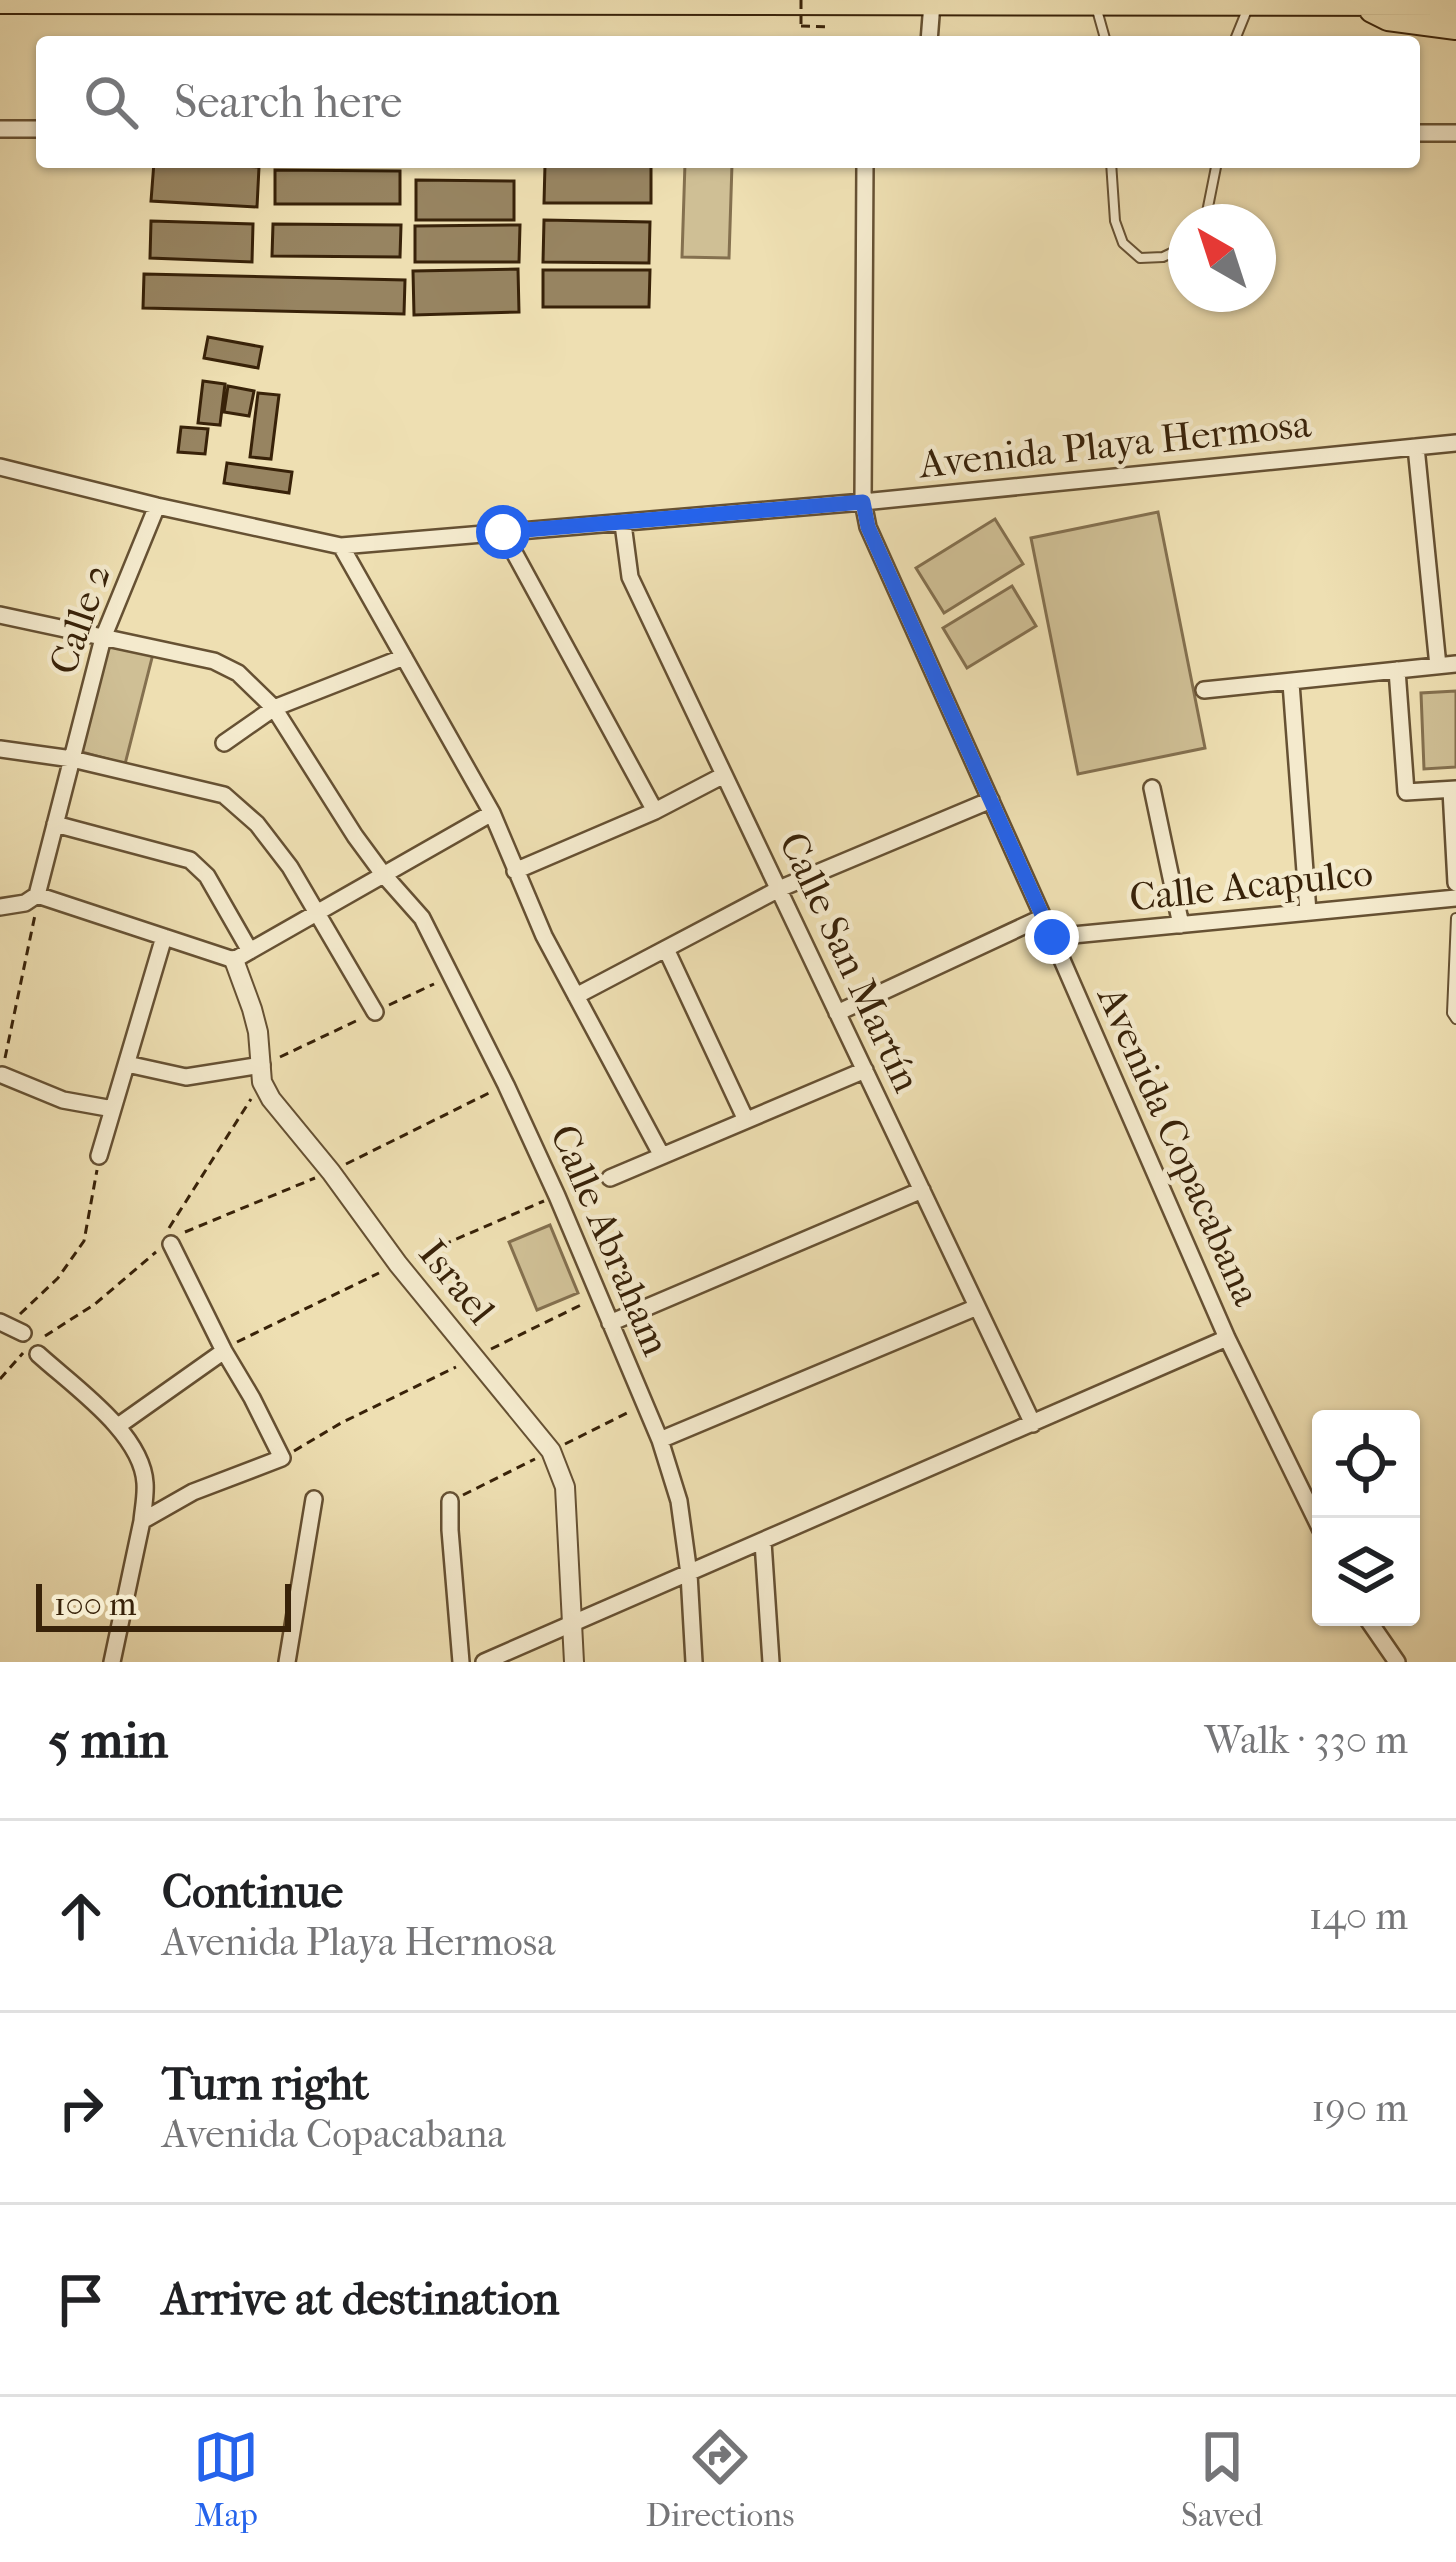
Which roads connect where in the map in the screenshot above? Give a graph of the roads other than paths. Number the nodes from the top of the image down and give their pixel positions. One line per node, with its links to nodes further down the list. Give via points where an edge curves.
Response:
1 (0, 1): 2 (highway)
2 (932, 1): 3 (highway); 8 (street)
3 (1095, 3): 4 (highway); 9 (lane)
4 (1250, 3): 5 (highway); 10 (lane)
5 (1359, 3): 6 (highway); 7 (highway, via 1388,19)
6 (1456, 3)
7 (1456, 27)
8 (929, 36)
9 (1104, 36)
10 (1236, 36)
11 (0, 129): 12 (street)
12 (36, 129)
13 (1420, 133): 14 (street)
14 (1456, 134)
15 (865, 168): 23 (street, Avenida Copacabana)
16 (1111, 168): 19 (lane, via 1123,243 1140,258)
17 (1216, 168): 18 (lane)
18 (1209, 204)
19 (1168, 255)
20 (1456, 443): 21 (street, Avenida Playa Hermosa)
21 (1416, 447): 23 (street, Avenida Playa Hermosa); 31 (street)
22 (0, 467): 24 (street, Avenida Playa Hermosa)
23 (863, 502): 25 (street, Avenida Playa Hermosa); 42 (street, Avenida Copacabana)
24 (157, 506): 27 (street, Avenida Playa Hermosa); 29 (street, Calle 2)
25 (622, 524): 26 (street, Avenida Playa Hermosa); 39 (street, Calle San Martín, via 630,577)
26 (503, 532): 27 (street, Avenida Playa Hermosa); 43 (street)
27 (341, 546): 30 (street)
28 (0, 615): 29 (street, Calle Abraham)
29 (103, 638): 35 (street, Calle Abraham, via 214,661); 38 (street, Calle 2)
30 (404, 657): 35 (street); 44 (street)
31 (1447, 665): 32 (street)
32 (1396, 670): 33 (street); 41 (street, via 1406,792)
33 (1291, 683): 34 (street); 54 (street)
34 (1204, 690)
35 (274, 708): 36 (street); 47 (street, Calle Abraham)
36 (224, 743)
37 (0, 749): 38 (street)
38 (72, 759): 45 (street, Calle 2); 53 (street, via 224,795 257,824)
39 (724, 775): 43 (street); 49 (street, Calle San Martín)
40 (1152, 788): 57 (street)
41 (1453, 789): 48 (street)
42 (991, 800): 49 (street); 55 (street, Avenida Copacabana)
43 (656, 811): 46 (street)
44 (492, 813): 46 (street); 47 (street)
45 (56, 824): 50 (street, Calle 2); 61 (street, via 190,860 207,876)
46 (515, 871): 62 (street)
47 (383, 874): 53 (street); 78 (street, Calle Abraham, via 422,918 452,975)
48 (1456, 884)
49 (779, 889): 60 (street); 64 (street, Calle San Martín)
50 (37, 895): 52 (street); 58 (street)
51 (1456, 898): 54 (street, Calle Acapulco)
52 (0, 907)
53 (316, 911): 61 (street); 63 (street)
54 (1308, 913): 57 (street, Calle Acapulco)
55 (1043, 917): 59 (street, Avenida Copacabana); 64 (street)
56 (1456, 918): 65 (lane)
57 (1181, 925): 59 (street, Calle Acapulco)
58 (164, 937): 61 (street); 66 (street)
59 (1052, 937): 80 (street, Avenida Copacabana)
60 (666, 949): 62 (street); 71 (street)
61 (242, 955): 68 (street, Israel)
62 (576, 996): 73 (street)
63 (375, 1012)
64 (837, 1013): 67 (street, Calle San Martín)
65 (1456, 1019)
66 (127, 1064): 68 (street, via 186,1077); 70 (street)
67 (865, 1070): 71 (street); 75 (street, Calle San Martín)
68 (262, 1074): 91 (street, Israel, via 271,1099 551,1451 566,1487)
69 (2, 1076): 70 (street)
70 (113, 1109): 72 (street)
71 (746, 1120): 73 (street)
72 (99, 1156)
73 (662, 1156): 74 (street)
74 (610, 1178)
75 (922, 1190): 77 (street, Calle San Martín); 78 (street)
76 (167, 1239): 81 (street)
77 (977, 1307): 82 (street, Calle San Martín); 84 (street)
78 (610, 1323): 84 (street, Calle Abraham)
79 (20, 1336): 83 (street)
80 (1227, 1338): 82 (street); 87 (street, Avenida Copacabana)
81 (224, 1351): 83 (street); 88 (street, via 283,1458)
82 (1033, 1424): 89 (street)
83 (118, 1426): 88 (street, via 145,1480)
84 (659, 1440): 90 (street, Calle Abraham, via 679,1501)
85 (314, 1499): 94 (street)
86 (450, 1501): 95 (street)
87 (1315, 1518)
88 (142, 1521): 93 (street)
89 (764, 1542): 90 (street); 99 (street)
90 (689, 1574): 91 (street); 98 (street, Calle Abraham)
91 (572, 1623): 96 (street); 97 (street, Israel)
92 (1372, 1626): 100 (street)
93 (112, 1662)
94 (287, 1662)
95 (461, 1662)
96 (484, 1662)
97 (574, 1662)
98 (694, 1662)
99 (771, 1662)
100 (1397, 1662)

